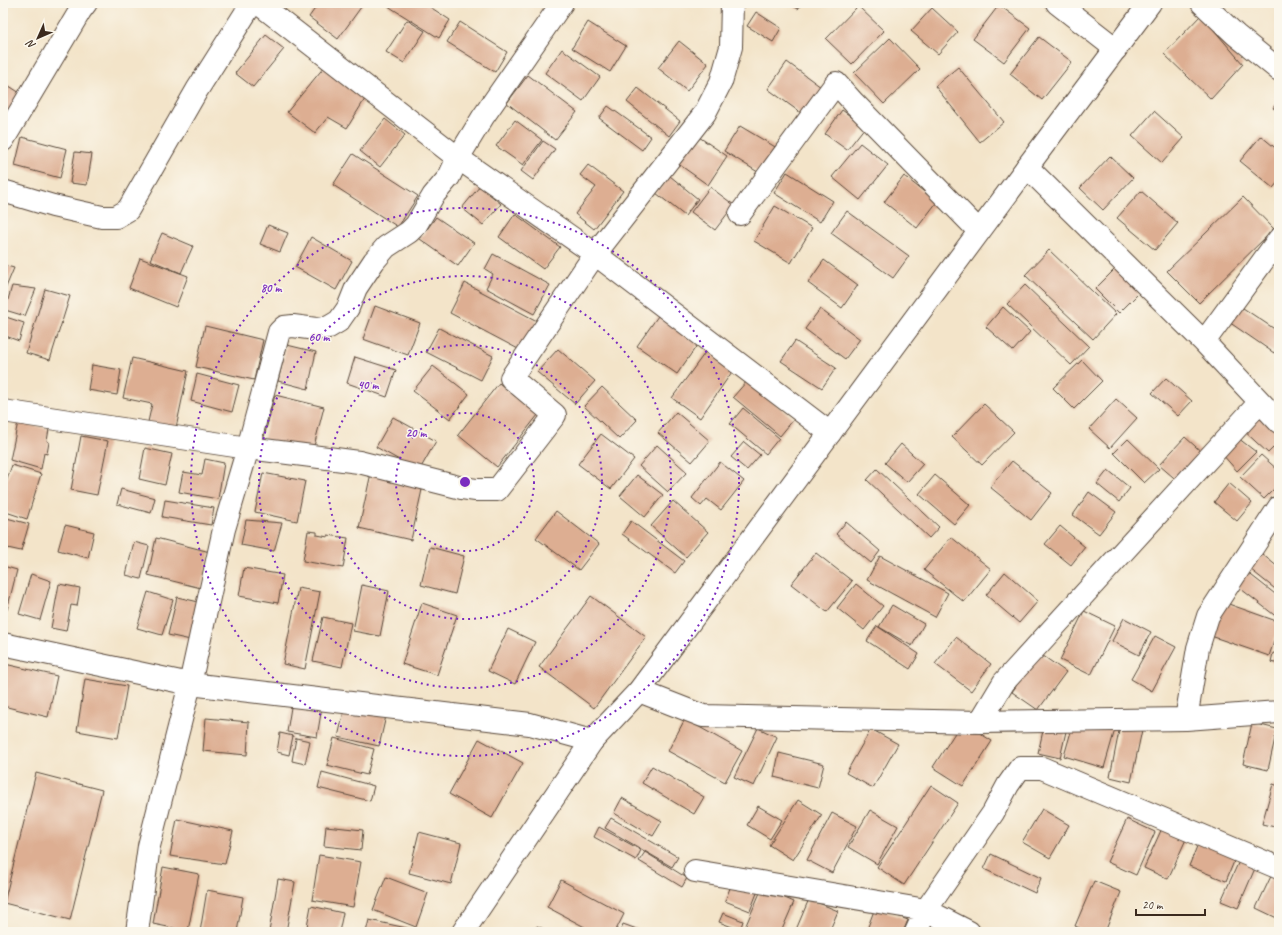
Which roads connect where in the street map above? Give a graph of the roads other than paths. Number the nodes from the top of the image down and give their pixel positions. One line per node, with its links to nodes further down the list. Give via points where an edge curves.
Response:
1 (86, 3): 11 (street)
2 (252, 3): 14 (street, via 197,90 128,210 116,217 102,217)
3 (258, 3): 12 (street)
4 (562, 3): 12 (street, via 483,117)
5 (732, 3): 18 (street, via 731,47 721,82 705,113)
6 (1057, 3): 9 (street)
7 (1150, 3): 9 (street)
8 (1202, 3): 10 (street)
9 (1116, 49): 13 (street)
10 (1279, 70)
11 (3, 140)
12 (458, 158): 18 (street); 24 (street, via 449,177 433,196 416,225 386,247 374,261 339,321 329,327 316,329 289,326 281,329)
13 (1027, 167): 16 (street); 19 (street)
14 (3, 192)
15 (740, 214): 16 (street, via 836,83)
16 (980, 231): 23 (street)
17 (1279, 239): 19 (street)
18 (595, 254): 23 (street); 24 (street, via 511,378 555,415 498,490 462,488 358,462)
19 (1204, 342): 20 (street)
20 (1260, 402): 22 (street); 31 (street, via 1004,682)
21 (3, 411): 24 (street)
22 (1279, 422)
23 (830, 433): 28 (street)
24 (248, 448): 27 (street, via 224,529)
25 (1279, 507): 30 (street, via 1208,616 1198,648)
26 (3, 644): 27 (street)
27 (190, 684): 32 (street, via 530,724); 36 (street, via 149,846)
28 (638, 691): 31 (street, via 703,716); 32 (street)
29 (1279, 712): 30 (street)
30 (1186, 719): 31 (street)
31 (980, 722)
32 (592, 741): 37 (street)
33 (1279, 868): 35 (street, via 1042,768 1020,768 993,813)
34 (695, 871): 35 (street)
35 (926, 910): 38 (street); 39 (street)
36 (137, 932)
37 (463, 932)
38 (916, 932)
39 (970, 932)

